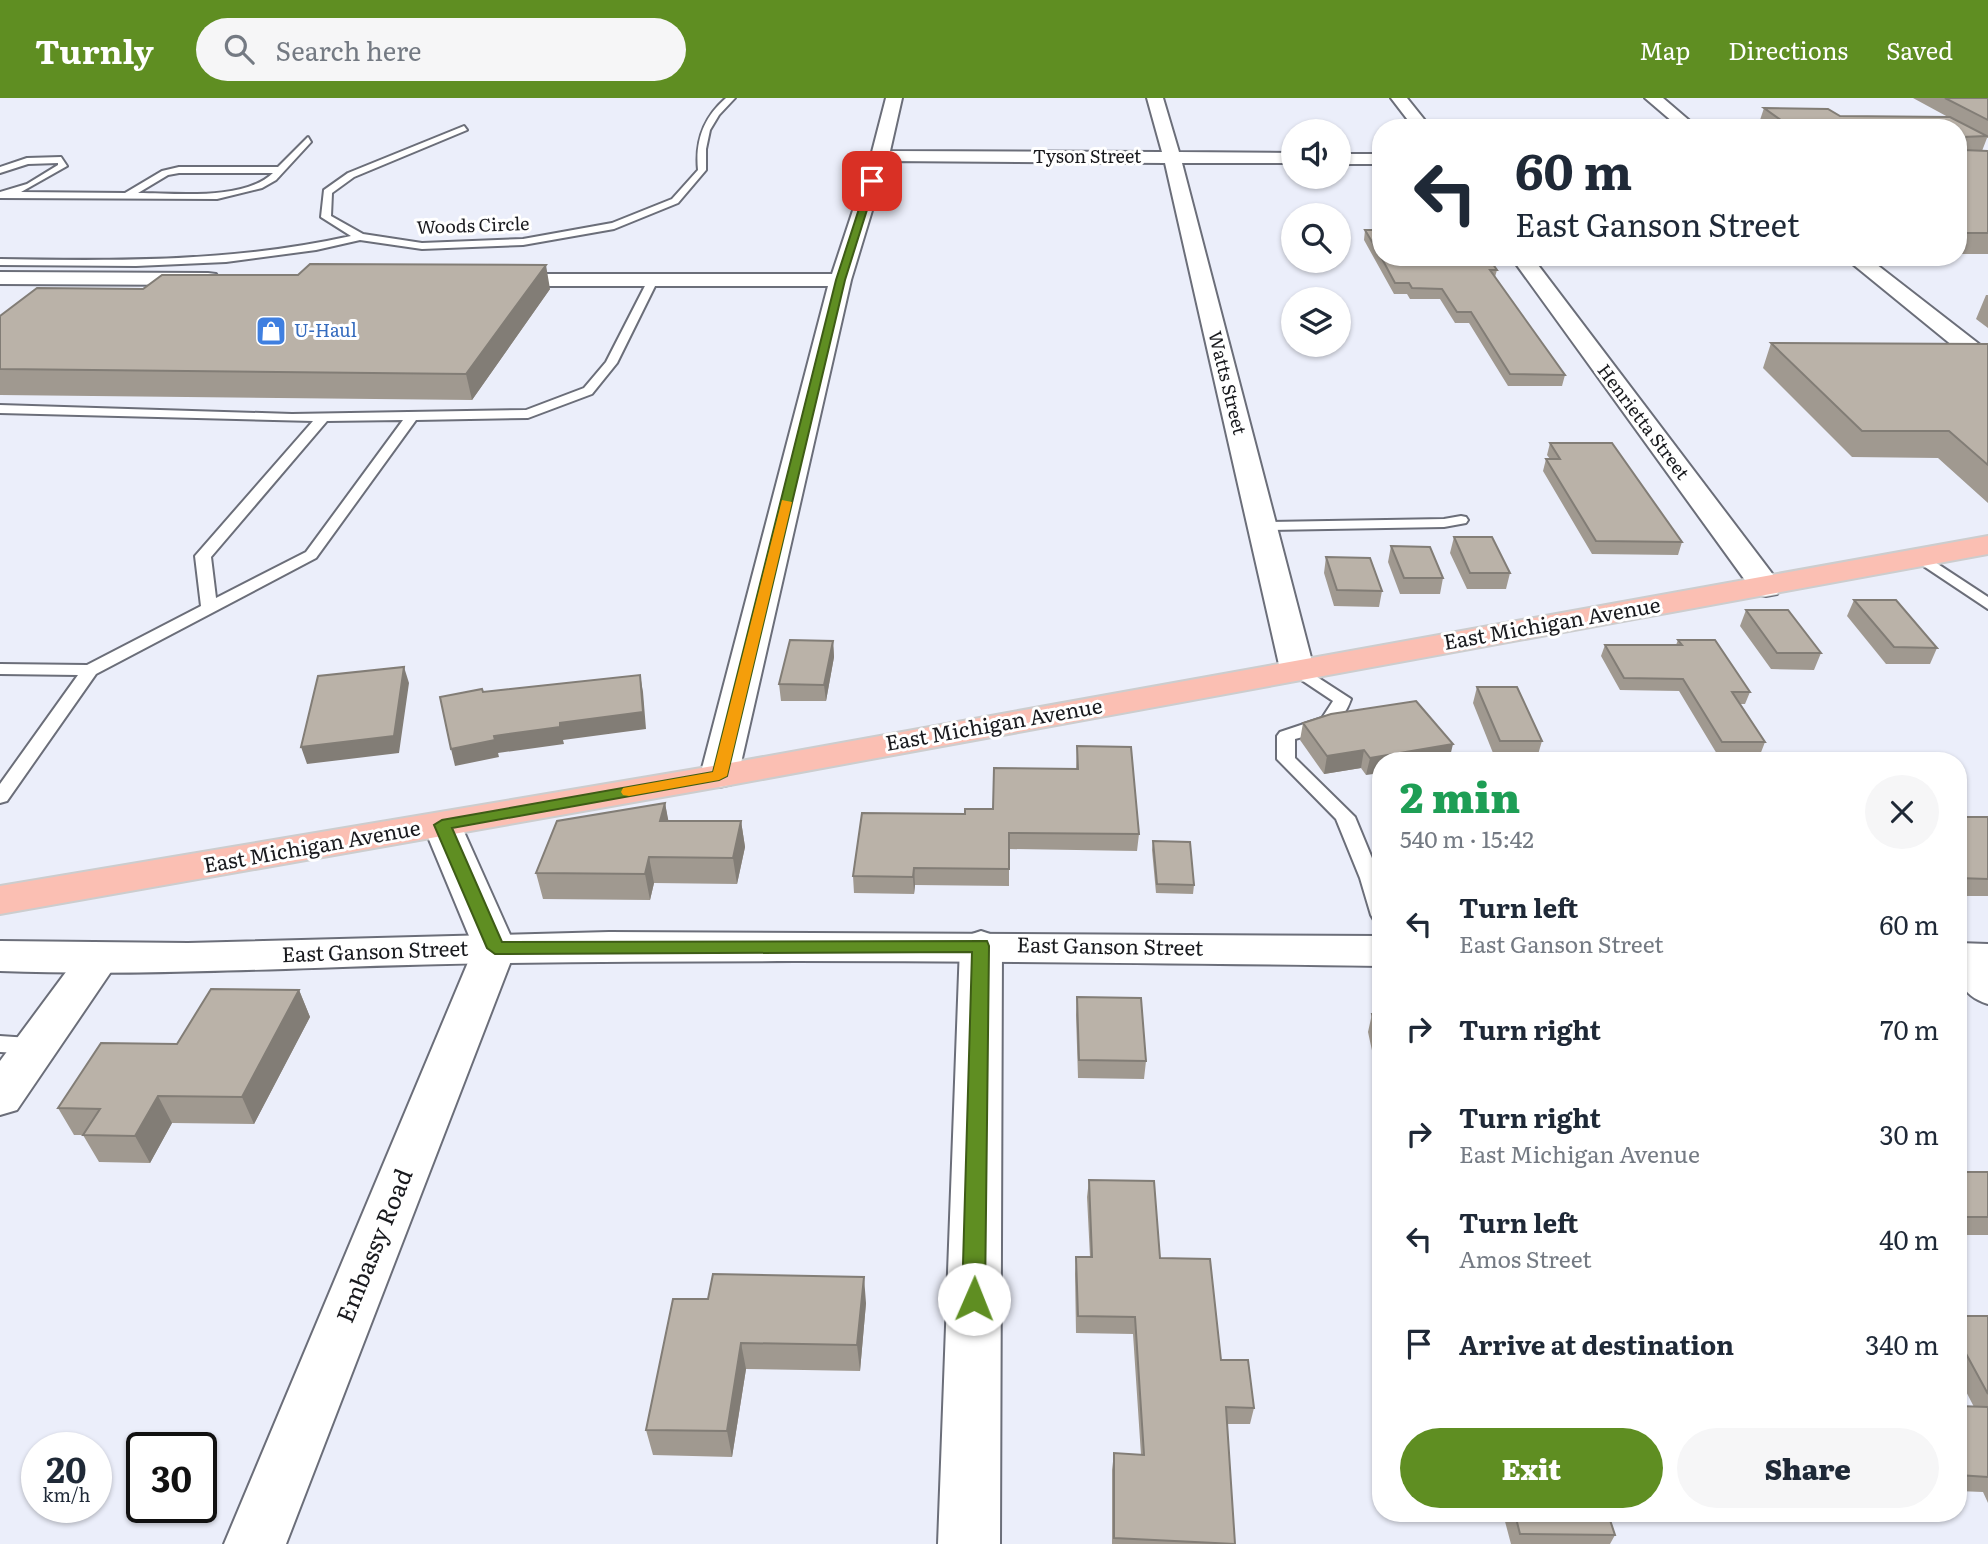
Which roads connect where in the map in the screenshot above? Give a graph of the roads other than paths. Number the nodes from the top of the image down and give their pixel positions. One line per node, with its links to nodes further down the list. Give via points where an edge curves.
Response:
1 (731, 98): 22 (lane, Woods Circle, via 710,119 700,154 702,170 675,201 614,226 523,242 422,246)
2 (894, 98): 10 (street)
3 (1155, 98): 11 (street, Watts Street)
4 (1399, 98): 6 (street)
5 (1653, 98): 7 (street)
6 (1416, 119)
7 (1679, 119)
8 (464, 128): 22 (lane, Woods Circle, via 351,175 327,192 326,217)
9 (308, 140): 16 (lane)
10 (880, 156): 11 (street, Tyson Street); 31 (street)
11 (1172, 157): 12 (street, Tyson Street); 38 (street, Watts Street)
12 (1281, 158)
13 (1351, 159): 14 (street)
14 (1372, 159)
15 (229, 170): 16 (lane); 20 (lane, via 165,173); 21 (lane)
16 (281, 170): 21 (lane, via 259,186 242,191)
17 (0, 171): 18 (lane); 18 (lane, via 27,161 61,160 63,166)
18 (32, 176): 19 (lane, via 30,186)
19 (0, 195): 20 (lane)
20 (125, 197): 21 (lane)
21 (189, 197)
22 (360, 237): 23 (lane, via 310,250 235,260)
23 (0, 262)
24 (1528, 266): 41 (street, Henrietta Street)
25 (1865, 266): 33 (street)
26 (0, 278): 27 (street)
27 (72, 279): 28 (street); 32 (lane)
28 (238, 279)
29 (473, 280): 30 (street)
30 (653, 280): 31 (street); 35 (lane, via 611,363 588,391 527,414)
31 (840, 280): 47 (street)
32 (51, 294)
33 (1988, 363)
34 (0, 409): 36 (lane)
35 (412, 416): 36 (lane); 43 (lane, via 311,555)
36 (323, 418): 43 (lane, via 203,556)
37 (1461, 520): 38 (lane)
38 (1262, 526): 45 (street, Watts Street)
39 (1988, 545): 40 (main road, East Michigan Avenue)
40 (1921, 558): 41 (main road, East Michigan Avenue); 42 (lane)
41 (1766, 587): 45 (main road, East Michigan Avenue)
42 (1988, 604)
43 (209, 608): 46 (lane)
44 (0, 669): 46 (lane)
45 (1297, 669): 47 (main road, East Michigan Avenue); 50 (lane, via 1342,699 1338,715 1327,724 1286,736 1286,759 1345,817)
46 (90, 670): 48 (lane)
47 (719, 776): 49 (main road, East Michigan Avenue)
48 (0, 797)
49 (442, 825): 51 (main road, East Michigan Avenue); 53 (street)
50 (1372, 885)
51 (0, 900)
52 (981, 946): 53 (street, East Ganson Street); 54 (street, East Ganson Street); 60 (street)
53 (495, 948): 56 (street, East Ganson Street); 59 (street, Embassy Road)
54 (1372, 951)
55 (0, 956): 56 (street, East Ganson Street)
56 (98, 960): 57 (street)
57 (19, 1044): 58 (street)
58 (0, 1097)
59 (255, 1544)
60 (969, 1544)

